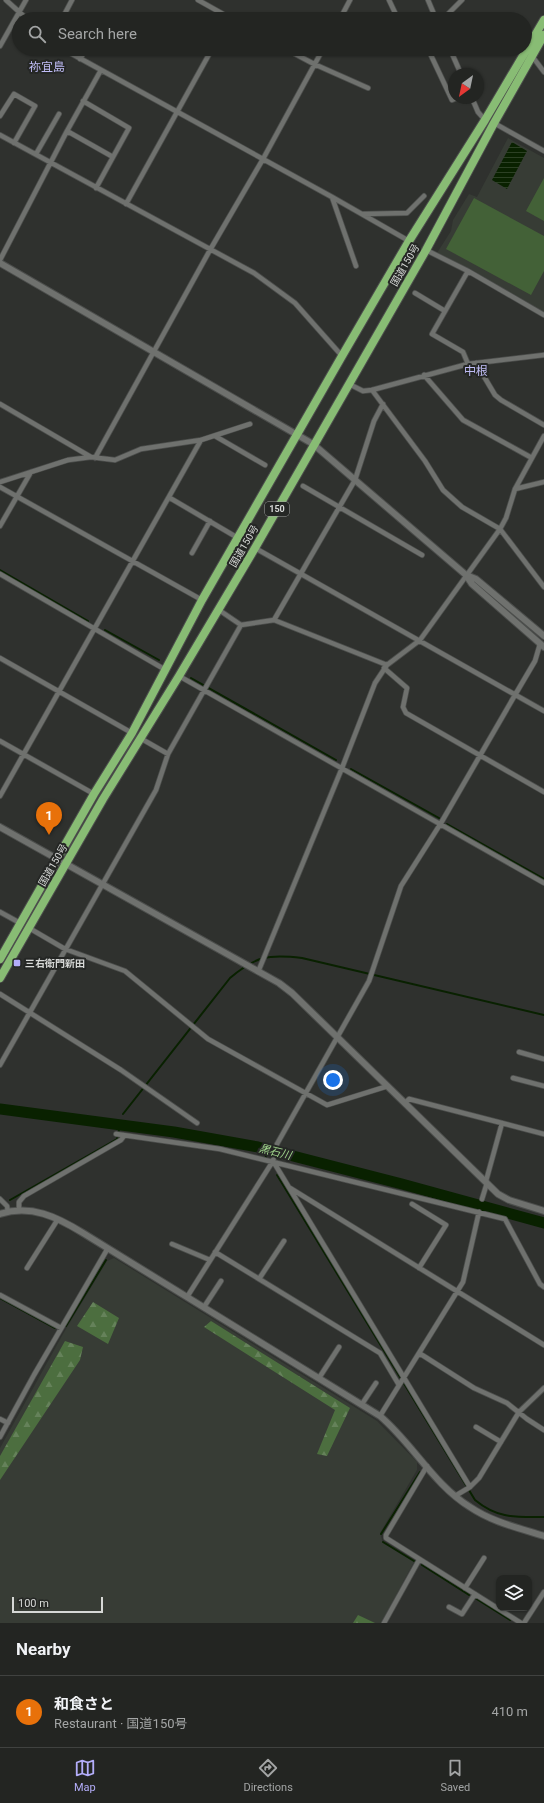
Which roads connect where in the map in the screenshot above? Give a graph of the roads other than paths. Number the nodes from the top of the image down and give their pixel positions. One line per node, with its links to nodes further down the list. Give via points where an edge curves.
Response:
1 (6, 0): 9 (street)
2 (26, 0): 9 (street)
3 (72, 0): 10 (street)
4 (198, 0): 11 (street)
5 (350, 0): 12 (street)
6 (389, 0): 13 (street)
7 (428, 0): 14 (street)
8 (462, 0): 15 (street)
9 (19, 12)
10 (66, 12)
11 (219, 12)
12 (344, 12)
13 (395, 12)
14 (433, 12)
15 (450, 12)
16 (544, 20): 19 (highway, 国道150号 / 150)
17 (12, 25): 20 (street)
18 (544, 35): 29 (highway, 国道150号 / 150)
19 (532, 40)
20 (0, 46)
21 (75, 56): 30 (street)
22 (82, 56): 30 (street)
23 (208, 56): 39 (street)
24 (299, 56): 31 (street)
25 (319, 56): 31 (street)
26 (431, 56): 36 (street)
27 (453, 56): 32 (street)
28 (523, 56): 42 (highway, 国道150号 / 150)
29 (532, 56): 34 (street); 43 (highway, 国道150号 / 150)
30 (80, 59): 33 (street)
31 (314, 64): 35 (street); 50 (street)
32 (458, 68)
33 (101, 70): 37 (street); 39 (street)
34 (544, 72)
35 (368, 88)
36 (448, 92)
37 (83, 101): 44 (street); 49 (street, via 129,128)
38 (475, 104): 42 (street)
39 (177, 112): 50 (street); 55 (street)
40 (59, 114): 48 (street)
41 (0, 116): 46 (street, via 14,94 34,106)
42 (485, 120): 57 (highway, 国道150号 / 150)
43 (494, 123): 47 (street); 59 (highway, 国道150号 / 150)
44 (67, 131): 49 (street); 51 (street)
45 (0, 135): 46 (street)
46 (14, 143): 48 (street)
47 (544, 151)
48 (36, 154): 51 (street)
49 (113, 157): 52 (street)
50 (263, 159): 54 (street); 58 (street)
51 (51, 163): 52 (street); 60 (street)
52 (96, 188): 55 (street)
53 (424, 196): 56 (street, via 407,213)
54 (332, 197): 56 (street); 61 (street)
55 (126, 204): 58 (street)
56 (362, 214): 57 (street)
57 (409, 241): 68 (highway, 国道150号 / 150)
58 (210, 250): 66 (street); 68 (street, via 254,273 285,295 300,308)
59 (426, 250): 62 (street); 72 (highway, 国道150号 / 150)
60 (0, 261): 66 (street)
61 (356, 266)
62 (468, 271): 64 (street); 65 (street)
63 (416, 293): 64 (street)
64 (445, 311): 70 (street, via 432,334 463,352)
65 (544, 314)
66 (155, 352): 78 (street); 83 (street)
67 (544, 355): 69 (street)
68 (342, 356): 78 (highway, 国道150号 / 150)
69 (476, 363): 70 (street); 77 (street, via 500,400)
70 (468, 364): 71 (street)
71 (424, 375): 73 (street); 84 (street, via 463,420)
72 (349, 384): 73 (street, via 363,391); 82 (highway, 国道150号 / 150)
73 (372, 390): 75 (street)
74 (0, 404): 83 (street)
75 (383, 404): 87 (street, via 374,421); 98 (street, via 443,490 462,507)
76 (250, 424): 79 (street)
77 (544, 425)
78 (298, 434): 82 (street); 99 (highway, 国道150号 / 150)
79 (215, 436): 81 (street); 85 (street)
80 (544, 436): 84 (street)
81 (201, 440): 83 (street, via 155,446 114,460); 94 (street)
82 (313, 444): 87 (street); 100 (highway, 国道150号 / 150)
83 (93, 458): 86 (street, via 68,460)
84 (532, 458): 92 (street)
85 (265, 465)
86 (31, 472): 88 (street); 93 (street)
87 (355, 480): 95 (street); 106 (street)
88 (0, 482)
89 (544, 482): 92 (street)
90 (302, 486): 95 (street)
91 (0, 487): 93 (street)
92 (515, 489): 98 (street)
93 (17, 496): 97 (street); 103 (street)
94 (170, 498): 96 (street); 103 (street)
95 (339, 507): 102 (street); 105 (street)
96 (210, 521): 99 (street); 101 (street)
97 (0, 526)
98 (500, 529): 106 (street); 107 (street)
99 (238, 538): 108 (highway, 国道150号 / 150)
100 (255, 548): 105 (street); 109 (highway, 国道150号 / 150)
101 (192, 553)
102 (422, 555)
103 (133, 562): 108 (street); 112 (street)
104 (0, 574): 112 (street)
105 (301, 574): 110 (street); 114 (street)
106 (466, 575): 113 (street, via 476,579); 114 (street); 115 (street, via 472,584)
107 (544, 587)
108 (202, 600): 118 (highway, 国道150号 / 150)
109 (219, 610): 111 (street); 119 (highway, 国道150号 / 150)
110 (274, 620): 111 (street); 117 (street)
111 (241, 625): 120 (street)
112 (95, 628): 118 (street); 121 (street)
113 (544, 635)
114 (420, 640): 117 (street); 122 (street)
115 (542, 646): 122 (street)
116 (0, 658): 121 (street)
117 (386, 667): 129 (street, via 407,688 403,707 406,713); 130 (street, via 375,683)
118 (164, 669): 124 (highway, 国道150号 / 150)
119 (179, 676): 120 (street); 125 (highway, 国道150号 / 150)
120 (206, 688): 127 (street); 130 (street)
121 (59, 692): 124 (street); 128 (street)
122 (515, 695): 123 (street); 129 (street)
123 (544, 711)
124 (132, 733): 132 (highway, 国道150号 / 150)
125 (140, 738): 127 (street); 137 (highway, 国道150号 / 150)
126 (0, 741): 128 (street)
127 (168, 754): 139 (street, via 156,790)
128 (24, 755): 132 (street); 133 (street)
129 (480, 755): 131 (street); 134 (street)
130 (342, 768): 134 (street); 145 (street)
131 (544, 792)
132 (94, 794): 136 (highway, 国道150号 / 150)
133 (0, 796)
134 (441, 823): 138 (street); 149 (street, via 401,886 372,975)
135 (0, 827): 136 (street)
136 (57, 859): 137 (street); 141 (highway, 国道150号 / 150)
137 (65, 864): 139 (street); 142 (highway, 国道150号 / 150)
138 (544, 883)
139 (103, 885): 143 (street); 145 (street)
140 (0, 912): 141 (street)
141 (20, 923): 144 (highway, 国道150号 / 150)
142 (29, 928): 143 (street); 146 (highway, 国道150号 / 150)
143 (65, 949): 148 (street); 156 (street, via 125,971 208,1039)
144 (0, 959)
145 (258, 972): 149 (street, via 292,993)
146 (0, 978)
147 (0, 994): 148 (street)
148 (30, 1012): 152 (street); 158 (street, via 145,1086)
149 (338, 1038): 154 (street); 156 (street)
150 (519, 1052): 151 (street)
151 (544, 1058)
152 (0, 1064)
153 (513, 1078): 155 (street)
154 (388, 1086): 156 (street, via 327,1105); 157 (street)
155 (544, 1086)
156 (306, 1094): 161 (street, via 277,1144)
157 (405, 1103): 159 (street, via 409,1099); 162 (street)
158 (197, 1123)
159 (502, 1123): 160 (street); 162 (street)
160 (544, 1134)
161 (273, 1161): 163 (street); 167 (street, via 220,1148 120,1135 121,1140 24,1196 19,1202); 170 (street); 176 (street)
162 (486, 1182): 165 (street); 168 (street, via 498,1194 509,1200)
163 (289, 1187): 179 (street); 192 (street)
164 (0, 1199): 169 (street, via 7,1206)
165 (482, 1199)
166 (412, 1204): 179 (street, via 446,1225)
167 (19, 1210): 169 (street); 172 (street, via 43,1213)
168 (544, 1211)
169 (8, 1212): 171 (street)
170 (479, 1212): 182 (street, via 505,1218 540,1284); 183 (street, via 463,1282)
171 (0, 1214)
172 (58, 1219): 175 (street); 178 (street)
173 (284, 1241): 180 (street)
174 (172, 1244): 177 (street)
175 (108, 1248): 185 (street); 187 (street)
176 (215, 1252): 177 (street); 180 (street)
177 (210, 1260): 185 (street)
178 (27, 1268)
179 (419, 1268): 183 (street)
180 (259, 1279): 192 (street, via 380,1353)
181 (221, 1281): 186 (street)
182 (544, 1287)
183 (457, 1292): 188 (street); 190 (street)
184 (0, 1294): 187 (street)
185 (187, 1297): 186 (street)
186 (204, 1307): 191 (street)
187 (61, 1328): 199 (street)
188 (544, 1345)
189 (339, 1348): 191 (street)
190 (419, 1353): 192 (street); 196 (street, via 474,1388 508,1403)
191 (319, 1378): 195 (street)
192 (402, 1381): 197 (street); 205 (street)
193 (376, 1383): 195 (street)
194 (544, 1388): 196 (street)
195 (362, 1404): 197 (street)
196 (519, 1412): 201 (street); 203 (street)
197 (380, 1416): 204 (street)
198 (0, 1419): 199 (street)
199 (8, 1423): 202 (street)
200 (476, 1427): 203 (street)
201 (544, 1430)
202 (0, 1437)
203 (501, 1442): 205 (street, via 479,1478)
204 (427, 1466): 206 (street); 209 (street, via 386,1535 386,1538)
205 (469, 1488): 206 (street)
206 (455, 1496): 207 (street, via 482,1514)
207 (544, 1536)
208 (484, 1558): 210 (street)
209 (419, 1560): 210 (street); 215 (street)
210 (465, 1588): 212 (street)
211 (544, 1592): 216 (street)
212 (475, 1594): 213 (street, via 462,1614); 214 (street)
213 (450, 1607)
214 (513, 1621): 216 (street)
215 (384, 1623)
216 (522, 1623)

